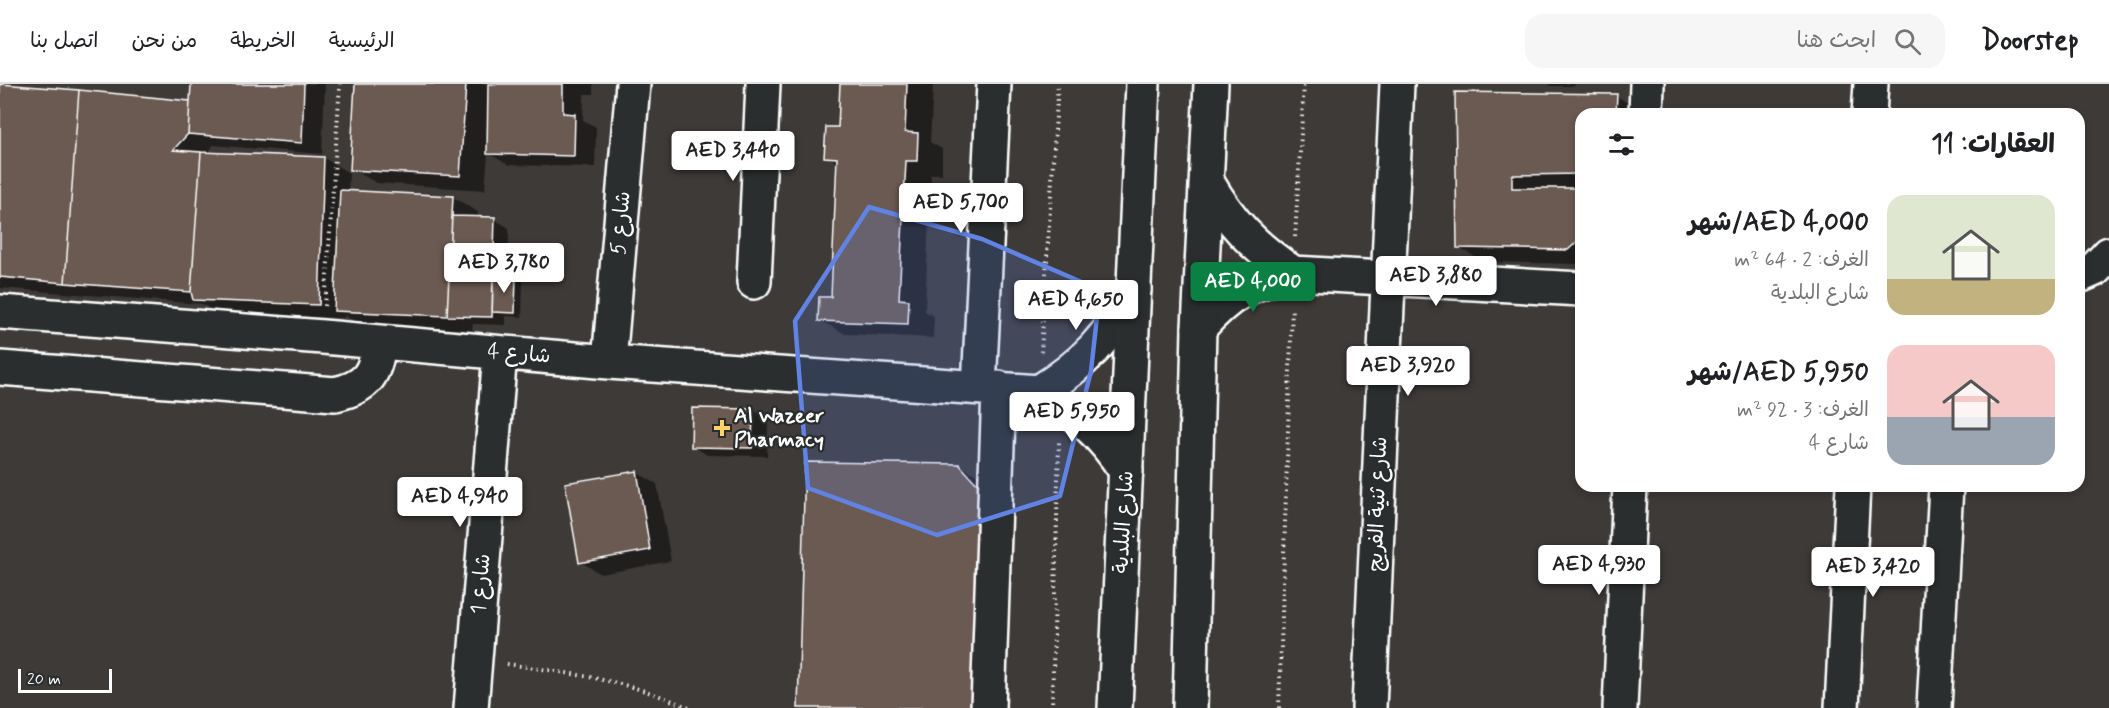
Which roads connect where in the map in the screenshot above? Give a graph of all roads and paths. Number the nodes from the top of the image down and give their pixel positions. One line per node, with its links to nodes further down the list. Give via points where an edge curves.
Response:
1 (340, 84): 24 (path)
2 (633, 84): 27 (street, شارع 5)
3 (763, 84): 19 (street)
4 (994, 84): 29 (street)
5 (1058, 84): 30 (path)
6 (1143, 84): 21 (street, شارع البلدية)
7 (1211, 84): 14 (street)
8 (1304, 84): 16 (path)
9 (1397, 84): 18 (street, شارع ثنية الفريج)
10 (1647, 84): 12 (street)
11 (1871, 84): 13 (street)
12 (1646, 108)
13 (1869, 108)
14 (1207, 182): 16 (street, via 1243,234 1266,256); 23 (street)
15 (2109, 254): 17 (street)
16 (1293, 273): 18 (street); 23 (street, via 1266,279 1240,291 1217,307); 42 (path)
17 (2085, 273)
18 (1388, 279): 20 (street); 43 (street, شارع ثنية الفريج)
19 (754, 282)
20 (1575, 289)
21 (1134, 291): 30 (street, via 1098,345 1063,377); 31 (street, شارع البلدية)
22 (0, 312): 24 (street, شارع 4)
23 (1199, 328): 41 (street)
24 (323, 337): 25 (street, شارع 4)
25 (379, 342): 26 (street, شارع 4); 28 (street, via 377,364 371,374 355,388 336,394)
26 (500, 353): 27 (street, شارع 4); 35 (street, شارع 1)
27 (609, 362): 29 (street, شارع 4)
28 (0, 368)
29 (989, 388): 30 (street, شارع 4); 38 (street)
30 (1049, 397): 31 (street, شارع 4, via 1097,432); 39 (path)
31 (1126, 471): 40 (street, شارع البلدية)
32 (1629, 492): 44 (street)
33 (1852, 492): 45 (street)
34 (1946, 492): 46 (street)
35 (475, 660): 36 (street, شارع 1); 37 (path, via 606,679)
36 (471, 708)
37 (689, 708)
38 (988, 708)
39 (1052, 708)
40 (1115, 708)
41 (1190, 708)
42 (1279, 708)
43 (1369, 708)
44 (1620, 708)
45 (1842, 708)
46 (1934, 708)

